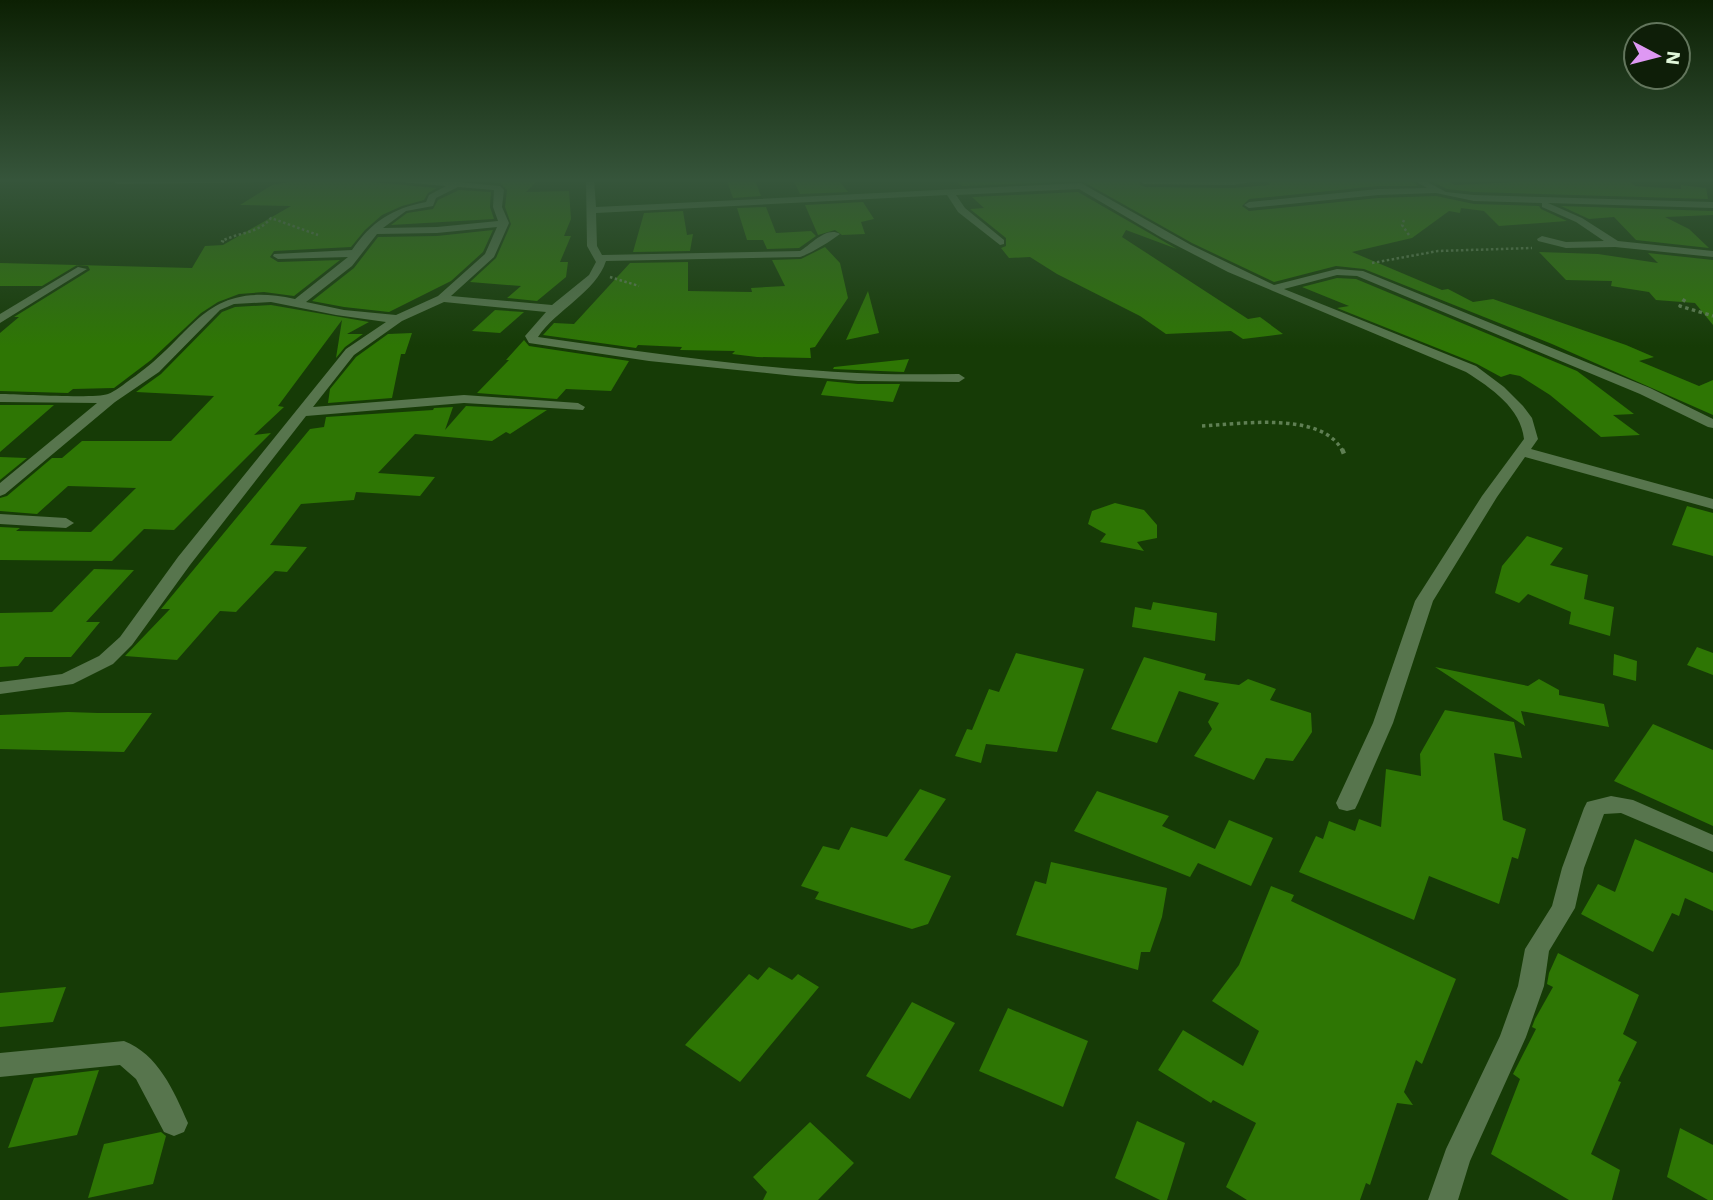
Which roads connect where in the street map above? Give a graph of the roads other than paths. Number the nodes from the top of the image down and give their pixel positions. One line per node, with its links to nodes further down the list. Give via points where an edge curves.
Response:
1 (371, 235): 13 (street)
2 (499, 235): 19 (street, via 490,255)
3 (592, 235): 12 (street)
4 (596, 235): 12 (street)
5 (833, 235): 16 (street, via 800,254)
6 (991, 235): 10 (street)
7 (1164, 235): 18 (street)
8 (1601, 235): 11 (street)
9 (1542, 239): 11 (street, via 1566,245)
10 (1000, 242)
11 (1615, 244): 14 (street)
12 (592, 246): 16 (street)
13 (358, 253): 15 (street); 20 (street)
14 (1713, 254)
15 (278, 256)
16 (600, 258): 21 (street, via 595,274)
17 (82, 269): 22 (street)
18 (1275, 288): 29 (street, via 1338,272 1359,273 1645,391); 30 (street, via 1487,379 1512,402 1531,429)
19 (442, 298): 21 (street); 23 (street)
20 (298, 302): 23 (street); 26 (street, via 258,296 224,303 154,369)
21 (555, 309): 24 (street, via 531,336 533,340 795,372)
22 (0, 319)
23 (398, 319): 28 (street, via 350,352)
24 (959, 378)
25 (0, 398): 26 (street)
26 (110, 399): 31 (street)
27 (578, 407): 28 (street, via 464,399)
28 (303, 412): 35 (street, via 126,641 106,660 66,680)
29 (1713, 424)
30 (1524, 452): 32 (street); 36 (street, via 1490,496 1424,601 1383,723)
31 (0, 491)
32 (1713, 504)
33 (0, 519): 34 (street)
34 (66, 523)
35 (0, 688)
36 (1347, 803)
37 (1713, 844): 40 (street, via 1625,806 1595,808 1563,908 1537,949 1531,986 1513,1037 1456,1159)
38 (0, 1065): 39 (street, via 124,1053 146,1070)
39 (174, 1123)
40 (1443, 1200)

